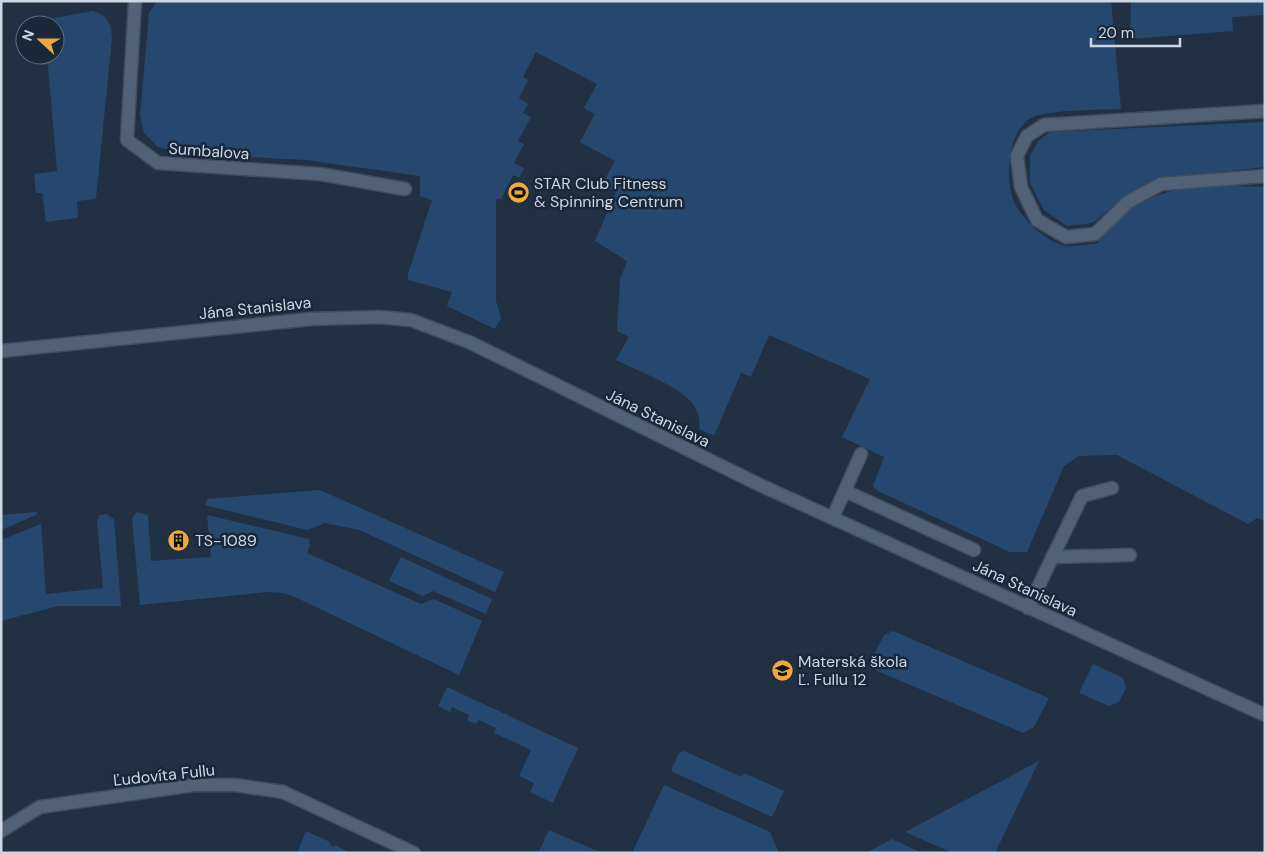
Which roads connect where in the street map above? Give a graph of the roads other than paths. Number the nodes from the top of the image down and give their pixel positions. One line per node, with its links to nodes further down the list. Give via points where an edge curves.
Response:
1 (135, 1): 4 (street, Sumbalova, via 127,140 158,164 320,174)
2 (1265, 111): 3 (street, via 1044,125 1027,136 1017,156 1021,187 1037,220 1066,237 1095,234 1128,202 1161,184)
3 (1265, 176)
4 (405, 189)
5 (1, 351): 9 (street, Jána Stanislava, via 311,319 379,317 411,320 469,342 699,456)
6 (861, 454): 8 (street)
7 (1112, 488): 12 (street, via 1082,496)
8 (845, 491): 9 (street); 10 (street)
9 (833, 517): 13 (street, Jána Stanislava)
10 (974, 550)
11 (1130, 555): 12 (street)
12 (1052, 557): 13 (street)
13 (1028, 608): 14 (street, Jána Stanislava)
14 (1265, 715)
15 (1, 831): 16 (street, Ľudovíta Fullu, via 40,807 194,785 235,785 283,792)
16 (414, 853)

